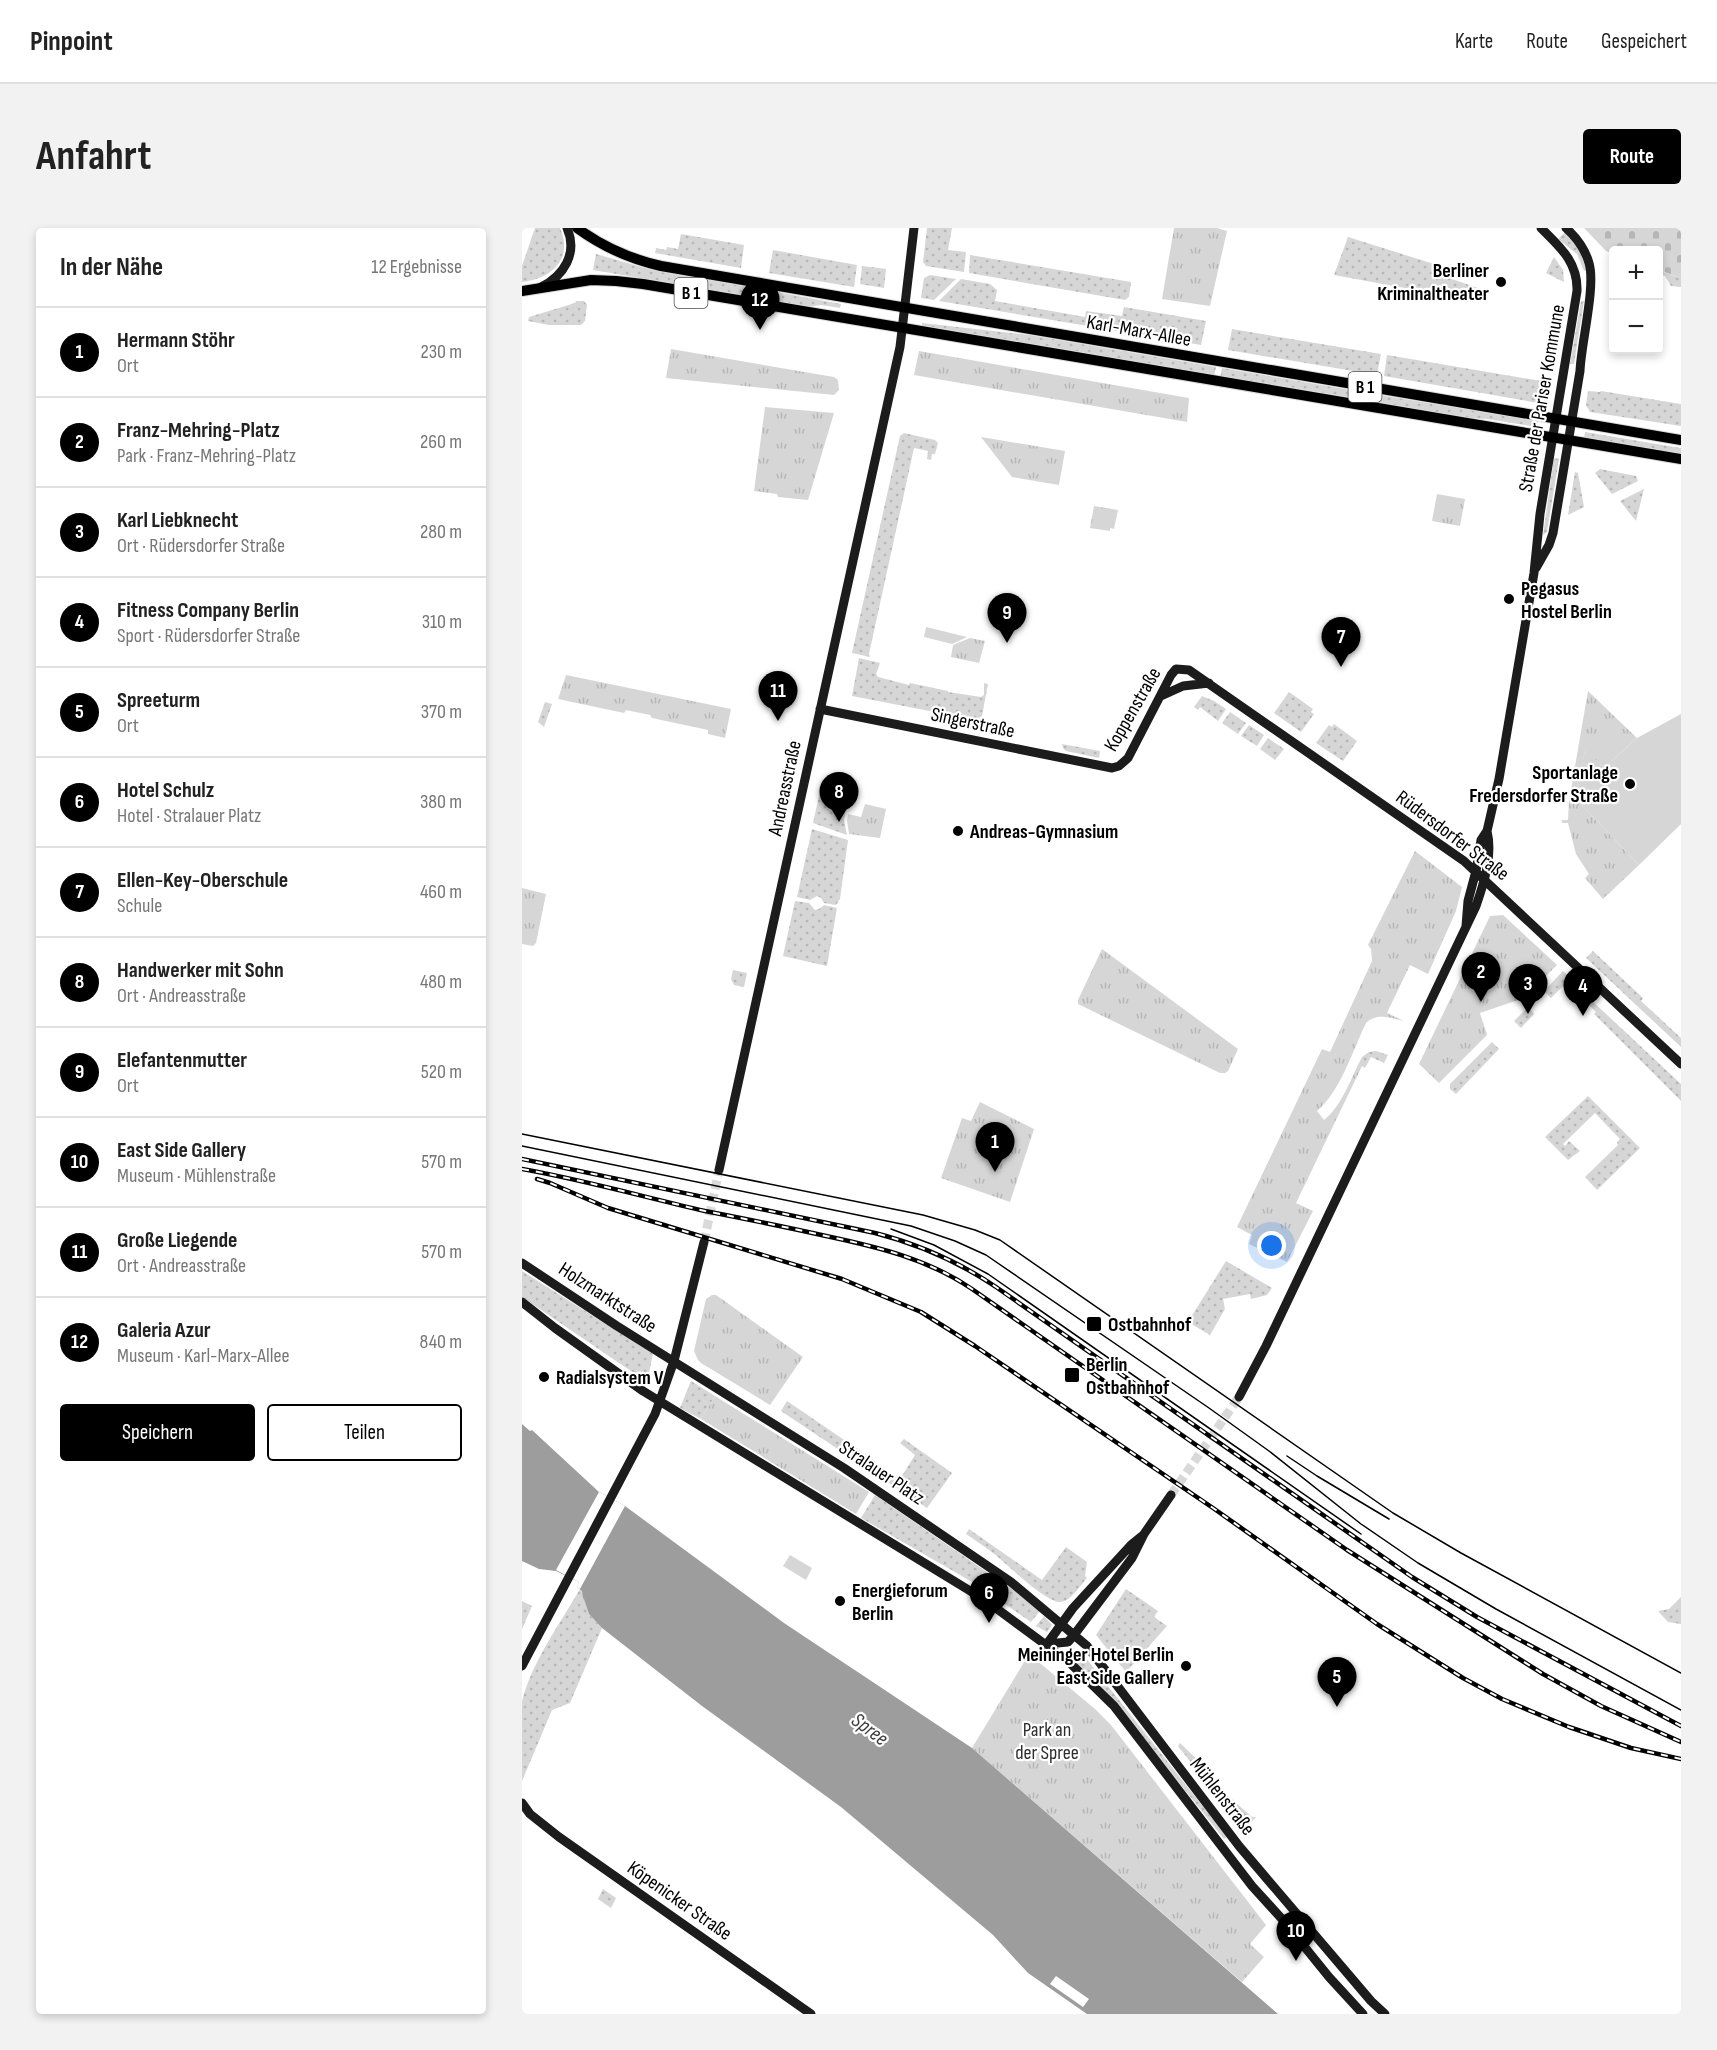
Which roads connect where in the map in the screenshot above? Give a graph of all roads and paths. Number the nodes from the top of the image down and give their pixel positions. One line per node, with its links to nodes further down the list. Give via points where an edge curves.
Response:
1 (567, 228): 6 (street, via 571,250 566,266 556,278)
2 (578, 228): 7 (main road, Karl-Marx-Allee / B 1, via 617,253 651,264)
3 (914, 228): 7 (street, Andreasstraße)
4 (1541, 228): 9 (street, Straße der Pariser Kommune, via 1570,259 1577,281)
5 (1566, 228): 10 (street, Straße der Pariser Kommune, via 1583,249 1592,283)
6 (527, 291): 8 (main road, Karl-Marx-Allee / B 1, via 604,280)
7 (904, 309): 8 (street, Andreasstraße); 9 (main road, Karl-Marx-Allee / B 1)
8 (902, 328): 11 (main road, Karl-Marx-Allee / B 1); 19 (street, Andreasstraße)
9 (1556, 418): 10 (main road, Karl-Marx-Allee / B 1); 11 (street, Straße der Pariser Kommune)
10 (1571, 421): 12 (main road, Karl-Marx-Allee / B 1); 13 (street, Straße der Pariser Kommune)
11 (1552, 438): 13 (main road, Karl-Marx-Allee / B 1); 15 (street, Straße der Pariser Kommune)
12 (1681, 440)
13 (1568, 441): 14 (main road, Karl-Marx-Allee / B 1); 15 (street, Straße der Pariser Kommune, via 1552,538)
14 (1681, 459)
15 (1534, 573): 21 (street, Straße der Pariser Kommune)
16 (1176, 669): 17 (street, Rüdersdorfer Straße, via 1189,670); 18 (street, Koppenstraße)
17 (1209, 683): 18 (street, via 1183,686); 22 (street, Rüdersdorfer Straße)
18 (1161, 696): 20 (street, Koppenstraße, via 1128,758)
19 (820, 709): 20 (street, Singerstraße, via 1101,766); 26 (street, Andreasstraße)
20 (1119, 766)
21 (1487, 831): 22 (street, Straße der Pariser Kommune, via 1481,840); 23 (street, Straße der Pariser Kommune, via 1490,844)
22 (1476, 871): 23 (street, Rüdersdorfer Straße); 24 (street, Straße der Pariser Kommune)
23 (1484, 879): 24 (street, Straße der Pariser Kommune); 25 (street, Rüdersdorfer Straße)
24 (1466, 926): 31 (street, Straße der Pariser Kommune)
25 (1681, 1064)
26 (719, 1170)
27 (704, 1242): 30 (street)
28 (522, 1263): 30 (street, Holzmarktstraße)
29 (522, 1302): 32 (street)
30 (674, 1361): 32 (street); 35 (street, Stralauer Platz, via 844,1468 1011,1582)
31 (1239, 1397)
32 (660, 1401): 37 (street, via 985,1600); 38 (street)
33 (1171, 1495): 34 (street)
34 (1144, 1534): 35 (street); 36 (street, via 1132,1558)
35 (1061, 1624): 36 (street, Mühlenstraße); 37 (street)
36 (1074, 1635): 37 (street, via 1068,1642); 41 (street, Mühlenstraße, via 1123,1692)
37 (1047, 1644): 42 (street, Mühlenstraße, via 1113,1706)
38 (522, 1666)
39 (522, 1803): 40 (street, Köpenicker Straße)
40 (526, 1814): 45 (street, Köpenicker Straße)
41 (1239, 1846): 42 (street); 43 (street, Mühlenstraße)
42 (1227, 1855): 44 (street, Mühlenstraße)
43 (1361, 1987): 44 (street); 47 (street, Mühlenstraße)
44 (1348, 1999): 46 (street, Mühlenstraße)
45 (811, 2014)
46 (1363, 2014)
47 (1385, 2014)

